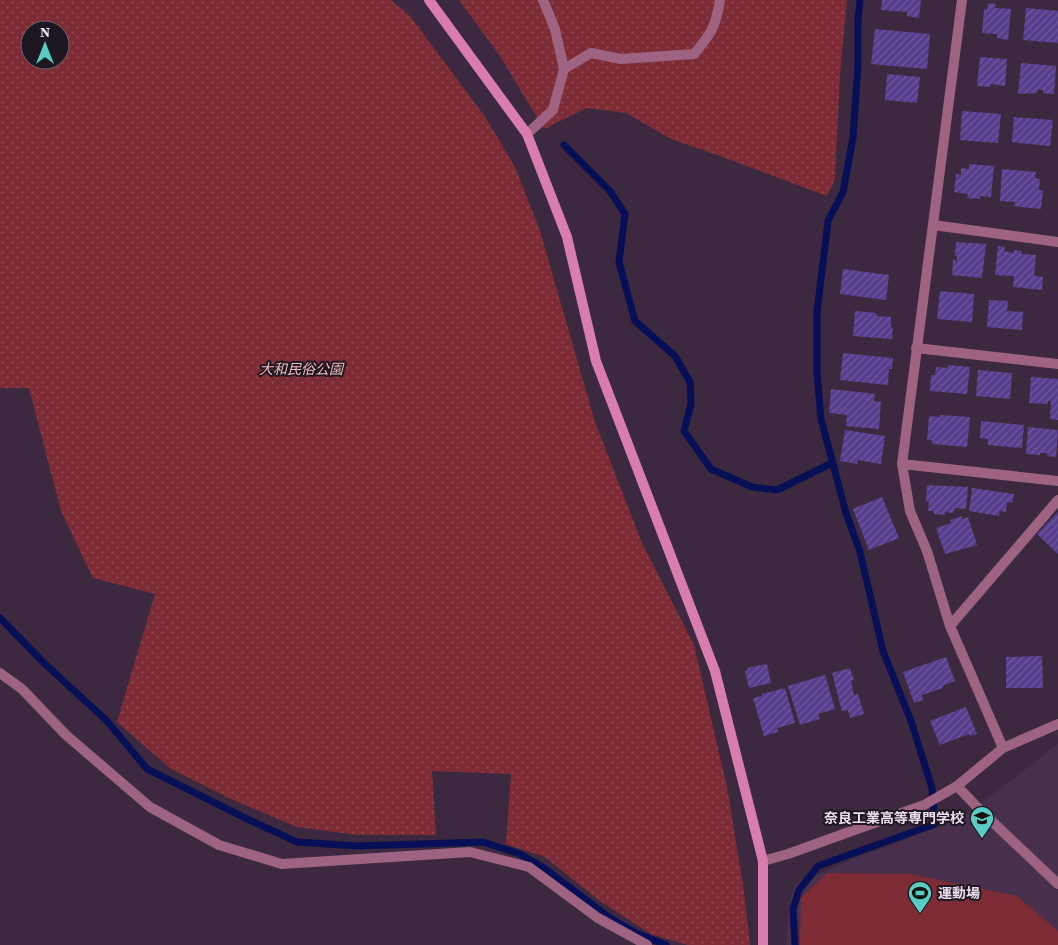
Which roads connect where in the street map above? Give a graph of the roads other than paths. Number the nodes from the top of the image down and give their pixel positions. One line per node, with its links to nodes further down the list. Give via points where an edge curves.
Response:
1 (429, 0): 6 (street)
2 (543, 0): 5 (street, via 555,30)
3 (720, 0): 5 (street, via 717,20 694,54 621,59 592,53)
4 (962, 0): 7 (street)
5 (564, 69): 6 (street, via 553,110)
6 (527, 134): 19 (street, via 567,236 596,361 715,671)
7 (933, 225): 8 (street); 9 (street)
8 (1058, 238)
9 (916, 348): 10 (street); 11 (street)
10 (1058, 364)
11 (902, 464): 12 (street); 14 (street, via 910,511 927,551)
12 (1058, 481)
13 (1058, 500): 14 (street)
14 (950, 626): 17 (street)
15 (0, 673): 21 (street, via 22,689 66,735 150,807 219,845 282,864 470,852 529,867 598,918)
16 (1058, 724): 17 (street)
17 (1003, 748): 18 (street)
18 (958, 786): 19 (street, via 924,805); 20 (street)
19 (763, 861): 22 (street)
20 (1058, 884)
21 (647, 945)
22 (763, 945)

